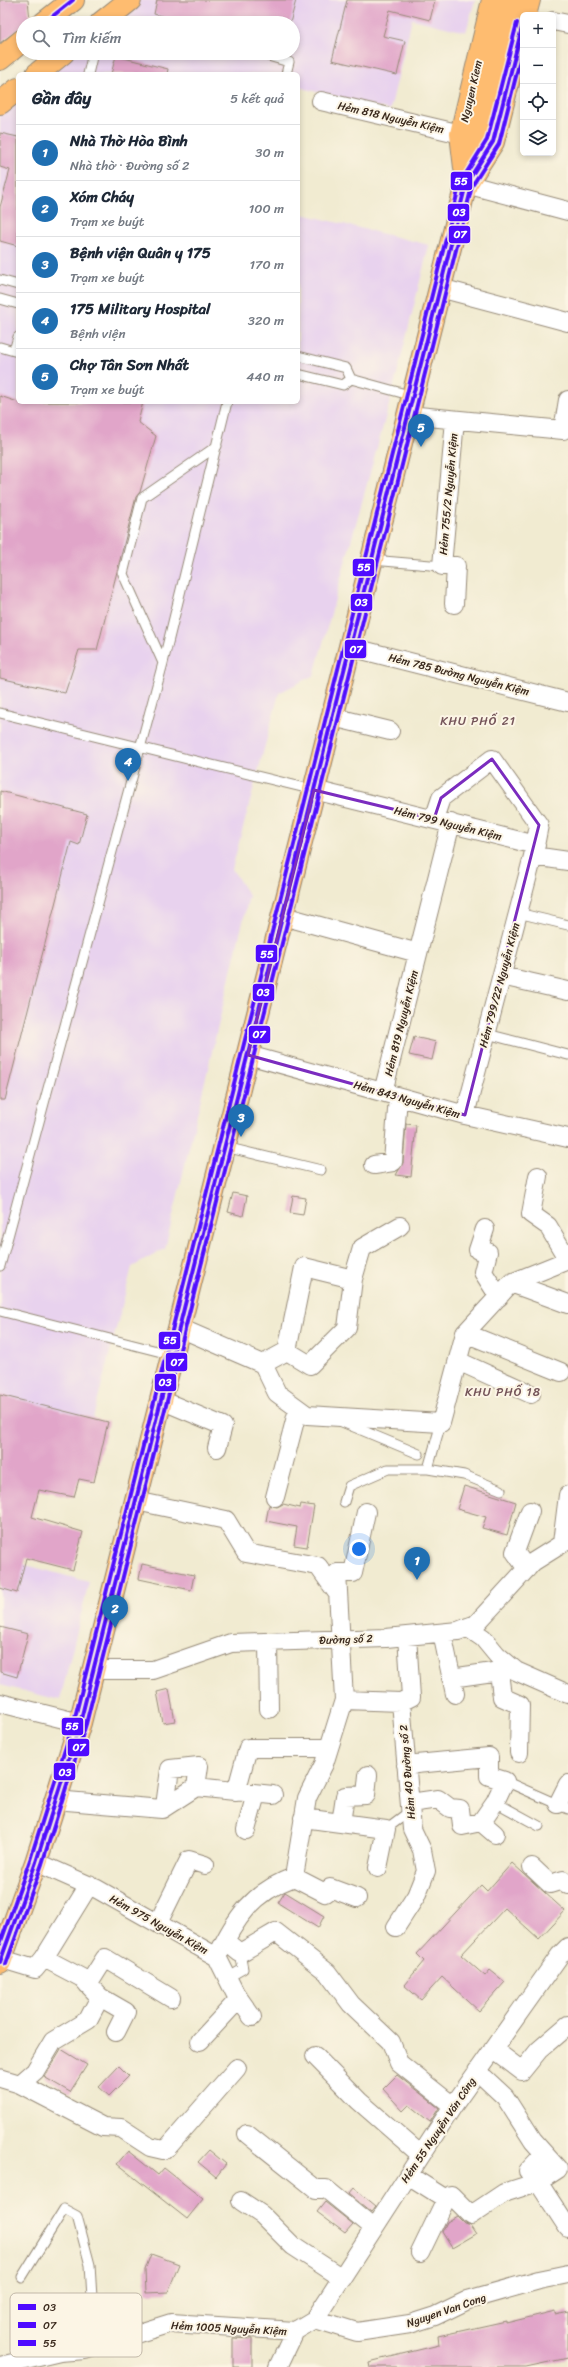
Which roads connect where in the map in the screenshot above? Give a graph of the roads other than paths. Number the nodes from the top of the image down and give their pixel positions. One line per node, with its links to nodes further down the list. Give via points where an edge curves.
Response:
1 (73, 0): 7 (main road)
2 (130, 0): 8 (main road)
3 (493, 0): 23 (main road, Nguyen Kiem)
4 (512, 0): 23 (main road)
5 (529, 0): 6 (main road)
6 (526, 12)
7 (53, 16)
8 (110, 16)
9 (556, 22): 10 (street)
10 (568, 24)
11 (520, 36): 24 (main road, via 493,142)
12 (16, 46): 13 (main road)
13 (0, 59)
14 (54, 60): 17 (main road)
15 (92, 60): 18 (lane)
16 (282, 60): 19 (lane, via 289,62)
17 (39, 72)
18 (89, 72)
19 (286, 72)
20 (16, 91): 22 (main road)
21 (321, 101): 23 (street, Hẻm 818 Nguyễn Kiệm)
22 (0, 104)
23 (469, 136): 24 (main road)
24 (466, 184): 25 (street); 28 (main road)
25 (568, 211)
26 (0, 280): 27 (lane)
27 (16, 284)
28 (440, 288): 31 (street); 39 (main road)
29 (0, 299): 30 (lane)
30 (16, 303)
31 (568, 322)
32 (16, 344): 33 (lane, via 14,351)
33 (0, 347)
34 (300, 356): 36 (lane, via 346,368)
35 (300, 374): 36 (lane, via 343,385)
36 (351, 379): 39 (lane)
37 (568, 400): 40 (street, via 563,430)
38 (227, 404): 41 (lane)
39 (411, 405): 40 (street); 42 (main road)
40 (455, 420): 43 (street, Hẻm 755/2 Nguyễn Kiệm)
41 (217, 446): 46 (lane); 46 (lane, via 142,498 123,574)
42 (372, 560): 43 (lane); 45 (main road)
43 (442, 566): 44 (street, Hẻm 755/2 Nguyễn Kiệm, via 456,566)
44 (454, 604)
45 (350, 646): 47 (street, Hẻm 785 Đường Nguyễn Kiệm); 49 (main road)
46 (163, 663): 51 (lane)
47 (568, 702)
48 (0, 713): 51 (lane)
49 (333, 716): 50 (street); 52 (main road)
50 (390, 731)
51 (140, 747): 52 (lane); 75 (lane)
52 (314, 790): 53 (street, Hẻm 799 Nguyễn Kiệm); 57 (main road)
53 (443, 821): 54 (street, Hẻm 799 Nguyễn Kiệm); 54 (street, Hẻm 799/22 Nguyễn Kiệm, via 440,798 492,759 539,826); 59 (street, Hẻm 819 Nguyễn Kiệm)
54 (535, 850): 55 (street, Hẻm 799 Nguyễn Kiệm); 56 (street, Hẻm 799/22 Nguyễn Kiệm)
55 (568, 861)
56 (518, 913): 58 (lane); 60 (street, Hẻm 799/22 Nguyễn Kiệm)
57 (283, 916): 59 (street); 63 (main road)
58 (568, 926)
59 (418, 953): 65 (street, Hẻm 819 Nguyễn Kiệm)
60 (502, 976): 61 (street); 62 (street, Hẻm 799/22 Nguyễn Kiệm)
61 (568, 992)
62 (487, 1034): 64 (lane); 66 (street, Hẻm 799/22 Nguyễn Kiệm)
63 (248, 1055): 65 (street, Hẻm 843 Nguyễn Kiệm); 68 (main road)
64 (568, 1055)
65 (390, 1094): 66 (street, Hẻm 843 Nguyễn Kiệm); 69 (street, Hẻm 819 Nguyễn Kiệm, via 393,1162)
66 (465, 1115): 67 (street, Hẻm 843 Nguyễn Kiệm)
67 (568, 1138)
68 (225, 1147): 70 (lane); 81 (main road)
69 (374, 1165)
70 (322, 1170)
71 (538, 1176): 74 (street, via 531,1214 548,1226)
72 (400, 1226): 76 (street, via 362,1248)
73 (485, 1229): 78 (street, via 478,1250 488,1252 483,1272)
74 (568, 1260): 77 (street)
75 (0, 1266)
76 (352, 1279): 83 (street, via 347,1328 310,1365); 83 (street, via 304,1267)
77 (511, 1283): 78 (street); 79 (street)
78 (499, 1297): 82 (street)
79 (568, 1304)
80 (0, 1310): 84 (lane)
81 (180, 1328): 84 (main road); 86 (street)
82 (465, 1332): 85 (street); 87 (street)
83 (287, 1351): 86 (street)
84 (173, 1355): 89 (main road)
85 (458, 1361): 88 (street); 92 (street)
86 (263, 1364): 90 (street, via 277,1393)
87 (561, 1372)
88 (531, 1394)
89 (161, 1400): 93 (street, via 223,1426); 99 (main road)
90 (298, 1409): 91 (street, via 307,1415); 98 (street)
91 (329, 1417): 92 (street); 94 (lane)
92 (441, 1422): 95 (lane)
93 (217, 1448)
94 (419, 1454)
95 (428, 1469): 96 (lane, via 464,1475); 100 (lane, via 388,1469 349,1486)
96 (501, 1490)
97 (568, 1495): 103 (street)
98 (275, 1497)
99 (136, 1501): 105 (street, via 226,1520 246,1553 318,1566); 112 (main road)
100 (344, 1502)
101 (530, 1511): 104 (street, via 515,1552)
102 (366, 1512): 105 (street, via 353,1573 337,1573)
103 (565, 1542): 104 (street, Đường số 2)
104 (526, 1569): 106 (street, Đường số 2, via 476,1624)
105 (338, 1594): 109 (street)
106 (467, 1627): 107 (street, Đường số 2); 111 (street, via 483,1638)
107 (442, 1633): 108 (street, Đường số 2); 111 (street, via 453,1686)
108 (407, 1636): 109 (street, Đường số 2); 115 (street, via 411,1697)
109 (342, 1639): 110 (street, Đường số 2); 114 (street)
110 (268, 1642): 112 (street, Đường số 2, via 230,1642 152,1670); 117 (street)
111 (501, 1665): 113 (street); 120 (street, via 502,1697 520,1704)
112 (94, 1670): 118 (main road)
113 (568, 1694)
114 (344, 1700): 115 (street); 119 (street)
115 (401, 1702): 121 (street, Hẻm 40 Đường số 2)
116 (0, 1703): 118 (street)
117 (269, 1709)
118 (80, 1723): 127 (main road)
119 (330, 1748): 126 (street, via 248,1748); 132 (street, via 307,1798)
120 (519, 1754)
121 (406, 1765): 123 (street, via 489,1757 489,1776); 131 (street, Hẻm 40 Đường số 2)
122 (368, 1775): 133 (street, via 366,1796 345,1796)
123 (505, 1781): 128 (street); 130 (lane)
124 (568, 1784): 130 (street)
125 (196, 1786): 126 (street); 129 (street); 129 (street, via 199,1766 170,1770)
126 (236, 1792): 136 (street, via 264,1794)
127 (56, 1800): 129 (street, via 162,1808); 137 (main road)
128 (495, 1802): 131 (street, via 488,1828 462,1826 460,1809 450,1808 438,1799); 134 (lane)
129 (165, 1806)
130 (563, 1806)
131 (410, 1807): 135 (lane); 146 (street, Hẻm 40 Đường số 2, via 412,1829 422,1850 426,1871 416,1896)
132 (303, 1818): 133 (street); 141 (street)
133 (341, 1823): 135 (street)
134 (538, 1826)
135 (386, 1829): 140 (street)
136 (246, 1830)
137 (36, 1862): 142 (street, Hẻm 975 Nguyễn Kiệm); 151 (main road)
138 (205, 1865): 145 (street, via 189,1860)
139 (532, 1867): 143 (street, via 550,1884 563,1880)
140 (378, 1868)
141 (294, 1877): 144 (street, via 325,1893 330,1888); 148 (street, via 272,1885 246,1908)
142 (89, 1885): 145 (street, Hẻm 975 Nguyễn Kiệm); 150 (street)
143 (568, 1885)
144 (357, 1898)
145 (158, 1923): 148 (street, Hẻm 975 Nguyễn Kiệm)
146 (396, 1927)
147 (568, 1947): 160 (street, Hẻm 55 Nguyễn Văn Công)
148 (221, 1949): 149 (street); 152 (street, Hẻm 975 Nguyễn Kiệm)
149 (240, 1953): 152 (lane, via 243,1969); 166 (street, via 276,1932 327,1972 351,2004 391,2042 399,2063)
150 (44, 1958): 151 (street, via 35,1969); 153 (street, via 82,1978)
151 (1, 1961)
152 (228, 1978): 155 (street, Hẻm 975 Nguyễn Kiệm)
153 (94, 1991): 154 (street, via 105,1958); 158 (street, via 126,2012); 165 (street, via 88,2020 53,2041 35,2071)
154 (171, 1998)
155 (239, 1999): 156 (street, Hẻm 975 Nguyễn Kiệm); 159 (street)
156 (252, 2017)
157 (568, 2024): 160 (street, via 539,2050 522,2071)
158 (116, 2032)
159 (200, 2041)
160 (492, 2049): 163 (street, Hẻm 55 Nguyễn Văn Công)
161 (315, 2056): 168 (street, via 359,2101)
162 (238, 2068): 165 (street, via 163,2150 150,2147 121,2128 103,2127)
163 (477, 2071): 166 (street, Hẻm 55 Nguyễn Văn Công); 170 (street, via 505,2097 533,2141 558,2170)
164 (0, 2078): 165 (street)
165 (20, 2084)
166 (453, 2106): 168 (street, Hẻm 55 Nguyễn Văn Công)
167 (247, 2134): 173 (street, via 316,2189 326,2189)
168 (421, 2155): 169 (street, Hẻm 55 Nguyễn Văn Công)
169 (408, 2175): 171 (street); 173 (street, Hẻm 55 Nguyễn Văn Công)
170 (538, 2182): 171 (street, via 504,2193 471,2214 451,2195); 174 (street)
171 (446, 2199): 175 (street)
172 (241, 2201): 178 (street, via 262,2215 293,2246)
173 (374, 2228): 178 (street, Hẻm 55 Nguyễn Văn Công)
174 (568, 2228)
175 (420, 2253)
176 (568, 2274): 180 (street, Nguyen Van Cong, via 468,2300 435,2316 410,2324 357,2332)
177 (22, 2277): 179 (lane, via 64,2209 78,2216 90,2265)
178 (342, 2278): 180 (street, Hẻm 55 Nguyễn Văn Công)
179 (92, 2293)
180 (315, 2319): 181 (street)
181 (295, 2331): 182 (street, Hẻm 1005 Nguyễn Kiệm, via 171,2323); 185 (street)
182 (142, 2332)
183 (43, 2357): 184 (street, Hẻm 1005 Nguyễn Kiệm)
184 (0, 2366)
185 (278, 2367)

